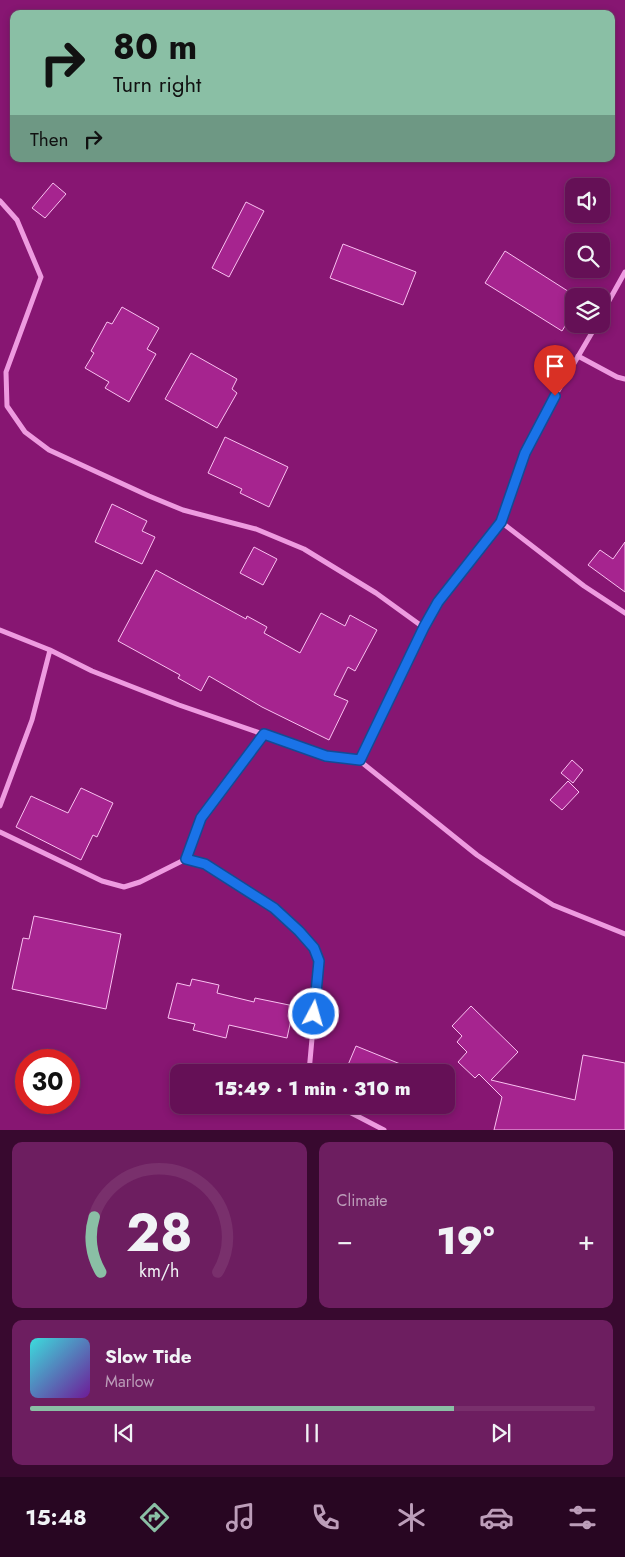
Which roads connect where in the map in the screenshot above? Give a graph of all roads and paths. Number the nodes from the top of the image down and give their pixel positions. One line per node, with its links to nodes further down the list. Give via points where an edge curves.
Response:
1 (0, 201): 9 (street, via 17,220 41,277 6,372 7,406 25,432 49,450 149,496 183,510 256,529 304,549 376,592)
2 (625, 272): 3 (street)
3 (610, 299)
4 (591, 333): 5 (street)
5 (578, 356): 6 (street, via 617,378); 7 (street, via 525,453)
6 (625, 379)
7 (501, 522): 8 (street); 9 (street, via 438,602)
8 (625, 613)
9 (424, 627): 13 (street)
10 (0, 630): 11 (street)
11 (50, 650): 12 (street, via 92,671); 14 (street, via 32,720)
12 (264, 734): 13 (street, via 326,756); 16 (street, via 201,818)
13 (360, 760): 17 (street, via 477,855 515,881 552,905)
14 (0, 806)
15 (0, 832): 16 (street, via 102,881 124,887)
16 (186, 859): 18 (street, via 205,864 274,908 314,948 319,961)
17 (625, 934)
18 (310, 1064)
19 (353, 1114): 20 (street)
20 (384, 1130)

